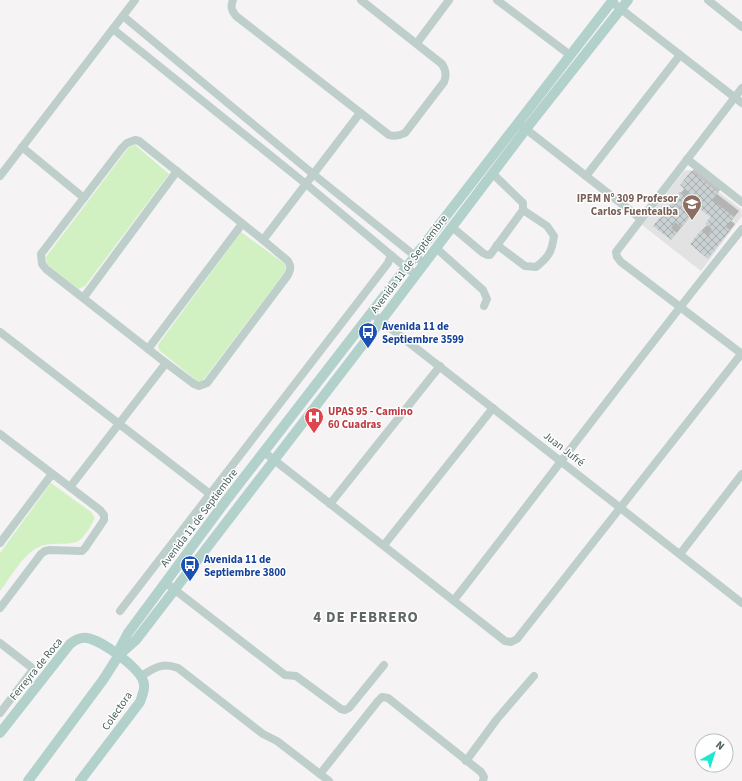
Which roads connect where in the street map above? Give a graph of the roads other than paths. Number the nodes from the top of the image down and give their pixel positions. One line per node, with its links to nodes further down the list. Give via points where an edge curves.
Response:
1 (135, 0): 10 (street)
2 (234, 0): 19 (street, via 231,5 236,16)
3 (361, 0): 13 (street)
4 (449, 0): 13 (street)
5 (497, 0): 14 (street)
6 (628, 0): 9 (main road, Avenida 11 de Septiembre)
7 (708, 0): 11 (street)
8 (613, 1): 9 (street); 14 (main road, Avenida 11 de Septiembre)
9 (621, 8): 15 (street); 20 (main road, Avenida 11 de Septiembre)
10 (123, 16): 12 (street); 24 (street)
11 (742, 27)
12 (113, 29): 21 (street); 28 (street)
13 (417, 43): 19 (street, via 442,64 446,70 446,77 405,133 394,137 389,135)
14 (570, 55): 20 (main road, Avenida 11 de Septiembre)
15 (680, 55): 17 (street); 27 (street)
16 (742, 88): 17 (street)
17 (734, 98): 18 (street); 22 (street)
18 (742, 103)
19 (360, 113): 24 (street)
20 (522, 126): 25 (main road, Avenida 11 de Septiembre); 27 (street); 40 (main road, Avenida 11 de Septiembre)
21 (22, 147): 26 (street); 29 (street)
22 (687, 159): 30 (street); 32 (street)
23 (177, 171): 29 (street, via 139,141 131,141 122,148); 33 (street); 44 (street)
24 (313, 174): 28 (street); 40 (street)
25 (492, 174): 31 (street, via 523,203); 34 (main road, Avenida 11 de Septiembre)
26 (0, 176)
27 (586, 176): 32 (street)
28 (306, 184): 36 (street); 39 (street)
29 (84, 198): 44 (street, via 40,258 46,269)
30 (742, 202)
31 (523, 210): 37 (street); 37 (street, via 547,226 554,236 552,249 545,260 536,266 525,266)
32 (641, 219): 46 (street, via 619,247 617,257)
33 (242, 224): 36 (street); 50 (street)
34 (452, 227): 37 (street, via 487,256); 38 (main road, Avenida 11 de Septiembre)
35 (742, 229): 46 (street)
36 (263, 240): 52 (street, via 288,261 290,270 207,383 199,386 194,384)
37 (498, 245)
38 (436, 248): 41 (main road, Avenida 11 de Septiembre); 45 (street, via 483,290 487,299)
39 (391, 255): 42 (street); 63 (street, via 388,263)
40 (415, 256): 41 (street); 42 (main road, Avenida 11 de Septiembre)
41 (425, 264): 43 (main road, Avenida 11 de Septiembre)
42 (407, 267): 43 (street); 47 (main road, Avenida 11 de Septiembre)
43 (416, 274): 48 (main road, Avenida 11 de Septiembre)
44 (84, 297): 50 (street)
45 (484, 306)
46 (680, 307): 51 (street); 59 (street)
47 (371, 313): 48 (street, Juan Jufré); 57 (main road, Avenida 11 de Septiembre)
48 (381, 321): 53 (street, Juan Jufré); 58 (main road, Avenida 11 de Septiembre)
49 (0, 332): 55 (street)
50 (148, 349): 52 (street)
51 (742, 354): 65 (street)
52 (166, 364): 55 (street)
53 (440, 366): 54 (street, Juan Jufré); 64 (street)
54 (493, 408): 59 (street, Juan Jufré); 67 (street)
55 (120, 425): 62 (street); 63 (street)
56 (0, 434): 60 (street)
57 (264, 452): 58 (street); 69 (main road, Avenida 11 de Septiembre)
58 (274, 459): 64 (street); 70 (main road, Avenida 11 de Septiembre)
59 (562, 462): 65 (street, Juan Jufré); 71 (street)
60 (52, 474): 62 (street); 66 (street)
61 (742, 474): 68 (street)
62 (70, 487): 73 (street, via 100,510 104,515 103,524 82,551 50,550 40,554)
63 (210, 494): 74 (street)
64 (330, 504): 67 (street)
65 (621, 508): 68 (street, Juan Jufré); 71 (street, via 517,639 505,641)
66 (0, 543)
67 (384, 545): 71 (street)
68 (680, 554): 72 (street, Juan Jufré)
69 (166, 582): 70 (street); 76 (main road, Avenida 11 de Septiembre, via 125,637)
70 (174, 589): 76 (main road, Avenida 11 de Septiembre, via 136,640); 77 (street, via 285,675 296,676 341,709 349,708)
71 (454, 600)
72 (742, 602)
73 (0, 608)
74 (120, 611)
75 (0, 643): 80 (street, via 31,667 32,671)
76 (119, 655): 78 (main road); 81 (main road, Ferreyra de Roca, via 94,640 76,639); 84 (main road, Avenida 11 de Septiembre)
77 (384, 664)
78 (141, 676): 83 (street, via 158,666 178,668 263,734 277,741); 85 (main road, Colectora, via 144,693 140,702)
79 (534, 676): 82 (street, via 497,719)
80 (0, 713)
81 (0, 733)
82 (466, 761): 83 (street, via 388,698 382,697); 87 (street, via 481,772)
83 (320, 774): 86 (street)
84 (28, 781)
85 (80, 781)
86 (329, 781)
87 (483, 781)

